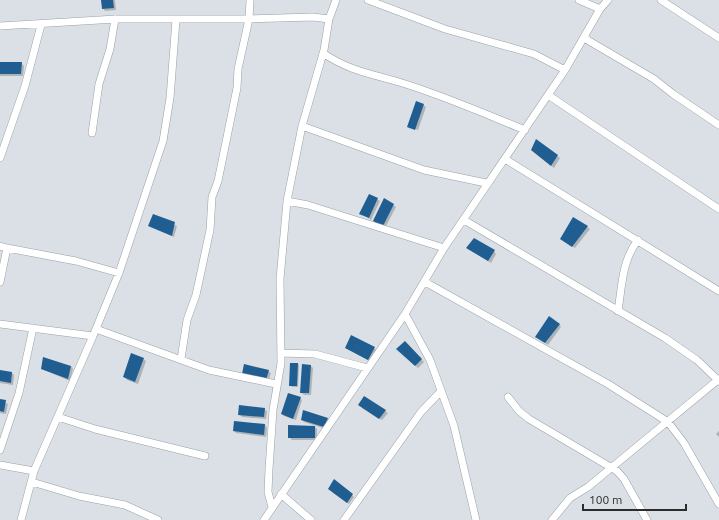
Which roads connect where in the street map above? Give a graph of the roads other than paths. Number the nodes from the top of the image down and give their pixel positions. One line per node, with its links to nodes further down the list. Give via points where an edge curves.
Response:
1 (250, 0): 9 (street)
2 (336, 0): 10 (street)
3 (368, 0): 17 (street, via 445,28 534,54)
4 (579, 0): 7 (street)
5 (608, 0): 7 (street)
6 (661, 0): 15 (street)
7 (600, 9): 14 (street)
8 (115, 19): 11 (street); 12 (street); 22 (street, via 110,49 98,90)
9 (250, 19): 10 (street); 11 (street); 43 (street, via 238,69 237,88 218,181 212,197 210,230 196,295 187,320)
10 (329, 19): 16 (street)
11 (176, 20): 32 (street, via 170,98 163,141)
12 (40, 25): 13 (street); 23 (street, via 27,80)
13 (0, 26)
14 (584, 38): 17 (street); 19 (street, via 654,79)
15 (719, 38)
16 (323, 53): 20 (street); 21 (street, via 335,62 354,70 399,82)
17 (565, 70): 18 (street)
18 (548, 95): 21 (street); 27 (street)
19 (719, 125)
20 (302, 126): 25 (street, via 424,170); 26 (street)
21 (525, 130): 24 (street)
22 (92, 133)
23 (0, 158)
24 (505, 159): 25 (street); 29 (street)
25 (486, 183): 28 (street)
26 (287, 201): 31 (street, via 315,207); 42 (street, via 280,279)
27 (719, 209)
28 (464, 220): 31 (street); 36 (street)
29 (638, 240): 35 (street); 36 (street, via 629,251 625,265)
30 (4, 247): 32 (street, via 76,261); 33 (street)
31 (444, 248): 34 (street)
32 (119, 273): 40 (street)
33 (0, 282)
34 (425, 282): 37 (street); 50 (street, via 608,384)
35 (719, 290)
36 (618, 310): 45 (street, via 697,360)
37 (405, 314): 44 (street); 47 (street, via 430,360)
38 (0, 324): 39 (street)
39 (33, 328): 41 (street); 51 (street, via 18,393)
40 (96, 329): 41 (street); 43 (street)
41 (93, 336): 49 (street)
42 (281, 353): 44 (street, via 315,354); 46 (street)
43 (181, 360): 46 (street, via 209,370)
44 (367, 368): 57 (street)
45 (718, 380): 50 (street)
46 (276, 384): 59 (street, via 268,492)
47 (441, 391): 64 (street, via 421,412); 65 (street, via 454,426)
48 (508, 397): 54 (street, via 529,419)
49 (58, 417): 52 (street, via 95,429); 55 (street)
50 (668, 422): 54 (street); 58 (street, via 684,443)
51 (0, 450)
52 (205, 456)
53 (0, 465): 55 (street)
54 (610, 468): 66 (street, via 570,498); 67 (street, via 624,479)
55 (34, 471): 56 (street)
56 (32, 482): 60 (street); 61 (street, via 78,496 125,505)
57 (281, 494): 59 (street); 63 (street)
58 (719, 504)
59 (272, 507): 62 (street)
60 (21, 520)
61 (158, 520)
62 (264, 520)
63 (311, 520)
64 (344, 520)
65 (476, 520)
66 (553, 520)
67 (647, 520)

